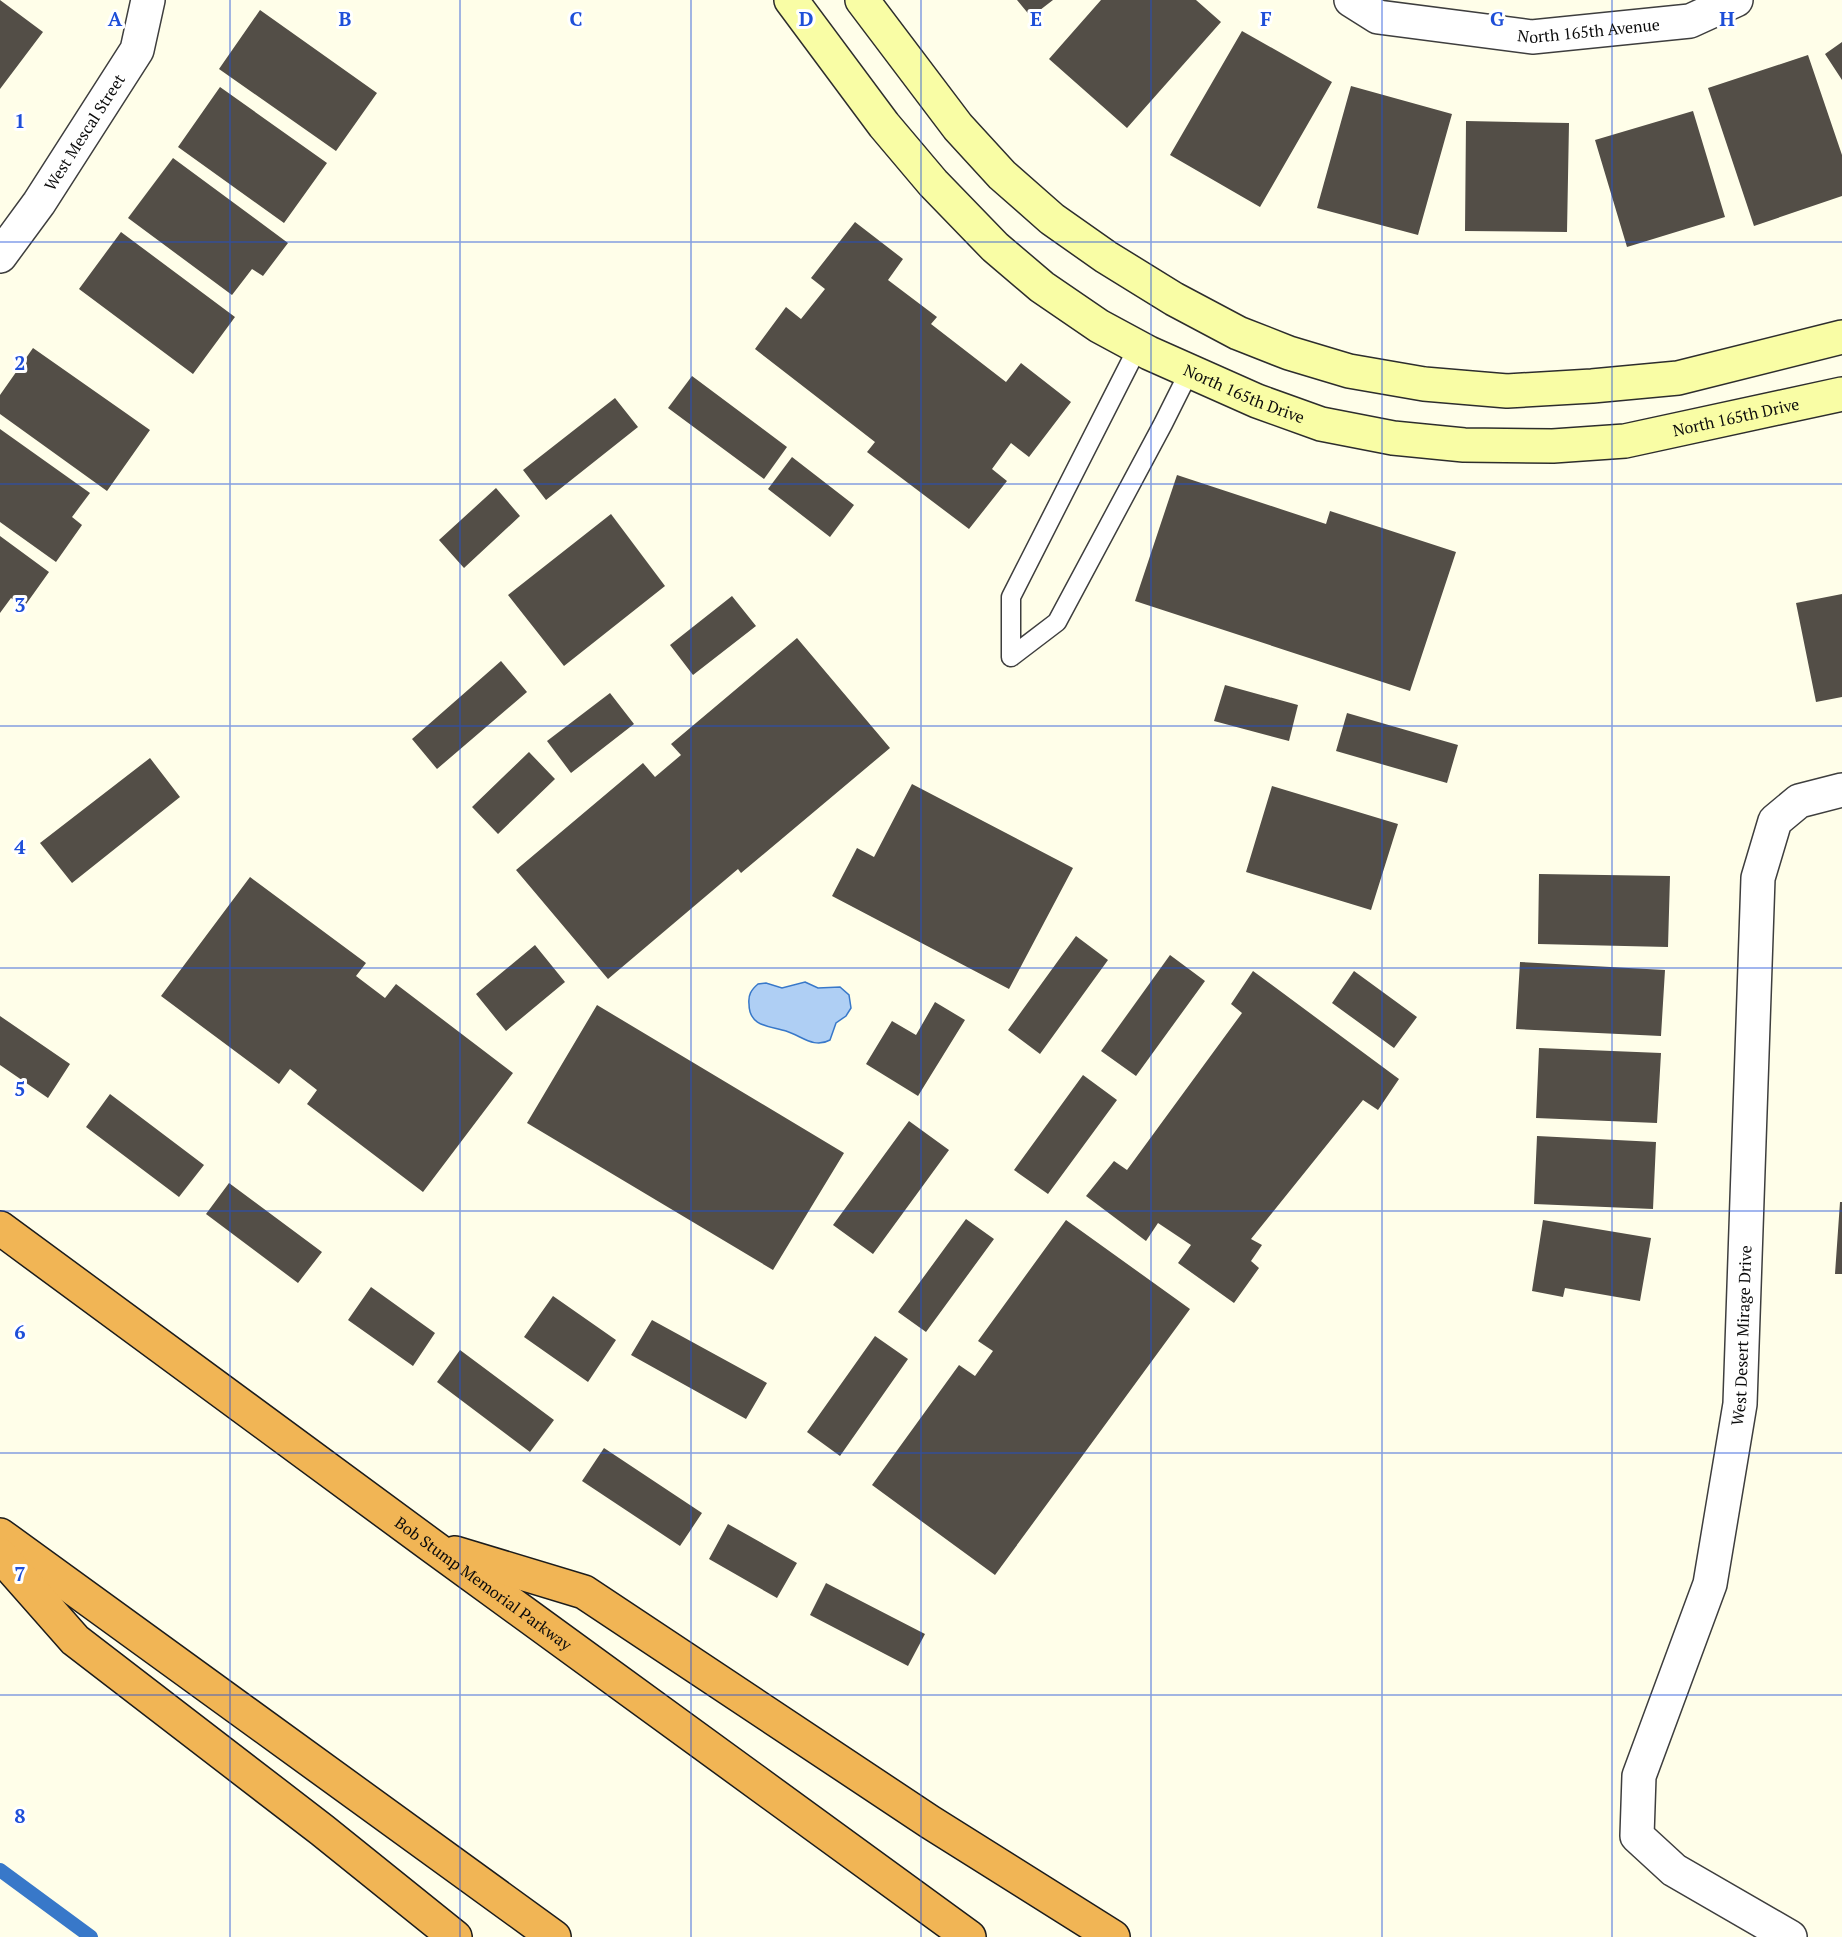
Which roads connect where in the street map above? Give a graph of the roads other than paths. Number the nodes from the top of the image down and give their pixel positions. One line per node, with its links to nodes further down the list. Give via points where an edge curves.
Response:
1 (148, 0): 6 (street, West Mescal Street, via 137,50)
2 (791, 0): 8 (street, North 165th Drive, via 884,125 995,247 1042,287)
3 (862, 0): 7 (street, via 958,127 1002,175 1052,219 1174,299 1238,333 1289,353 1349,371 1425,384 1507,391 1678,378)
4 (1351, 0): 5 (street, North 165th Avenue, via 1378,17 1532,37 1690,21)
5 (1736, 0)
6 (0, 256)
7 (1842, 337)
8 (1138, 347): 9 (street, North 165th Drive); 9 (lane, via 1011,597 1011,657 1058,622)
9 (1189, 372): 10 (street, North 165th Drive, via 1321,424 1393,438 1464,445 1553,446 1625,441)
10 (1842, 394)
11 (1842, 790): 20 (street, West Desert Mirage Drive, via 1799,801 1775,821 1758,878 1740,1404 1710,1584 1639,1776 1637,1836 1674,1870)
12 (0, 1228): 14 (highway, Bob Stump Memorial Parkway)
13 (0, 1535): 17 (highway)
14 (432, 1546): 18 (highway, Bob Stump Memorial Parkway); 19 (highway, via 584,1592 930,1822)
15 (0, 1555): 16 (highway, via 75,1640)
16 (455, 1937)
17 (554, 1937)
18 (969, 1937)
19 (1113, 1937)
20 (1790, 1937)

